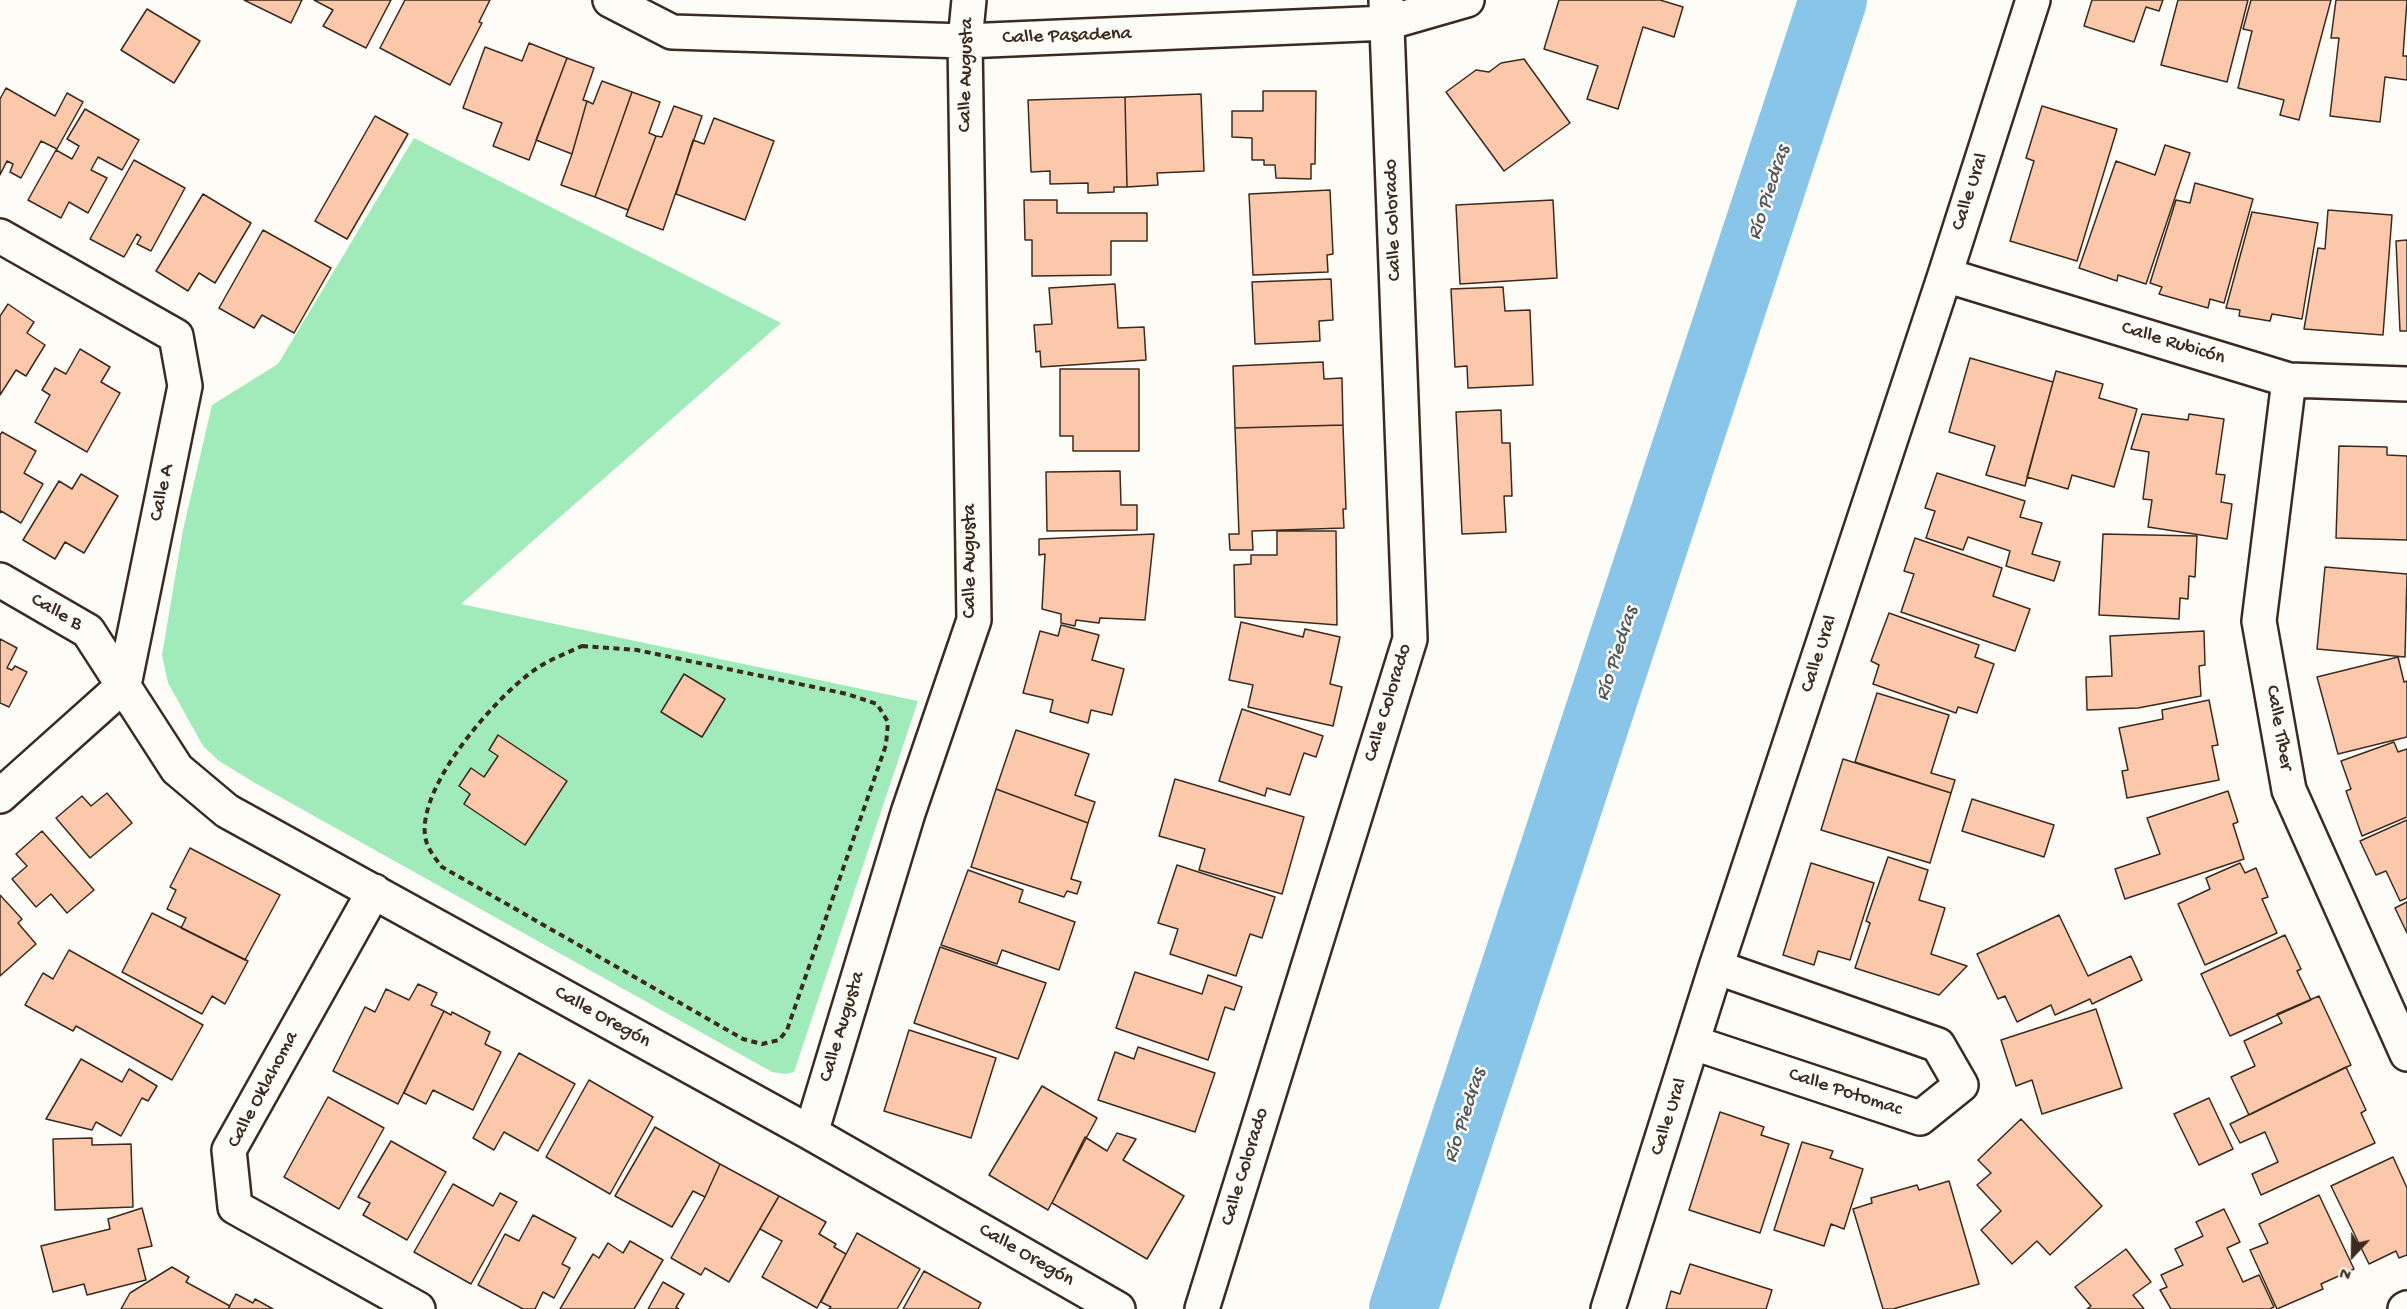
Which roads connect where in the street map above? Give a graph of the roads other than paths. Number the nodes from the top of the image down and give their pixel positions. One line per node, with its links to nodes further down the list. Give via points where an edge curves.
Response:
1 (610, 0): 6 (street, Calle Pasadena, via 672,32)
2 (969, 0): 6 (street, Calle Augusta)
3 (1467, 0): 5 (street, Calle Pasadena)
4 (2033, 0): 8 (street, Calle Ural)
5 (1387, 12): 6 (street, Calle Pasadena); 21 (street, Calle Colorado, via 1410,639)
6 (965, 41): 18 (street, Calle Augusta, via 974,620 908,813)
7 (0, 236): 12 (street, Calle A, via 176,336 185,386)
8 (1945, 275): 9 (street, Calle Rubicón); 15 (street, Calle Ural)
9 (2289, 380): 10 (street, Calle Rubicón); 17 (street, Calle Tíber, via 2259,621 2261,633 2289,790)
10 (2407, 384)
11 (0, 580): 12 (street, Calle B, via 88,631)
12 (124, 685): 13 (street); 14 (street, Calle Oregón, via 177,768 227,811)
13 (0, 796)
14 (374, 891): 18 (street, Calle Oregón); 19 (street, Calle Oklahoma, via 229,1150 236,1207)
15 (1716, 967): 16 (street, Calle Ural); 16 (street, Calle Potomac, via 1938,1045 1960,1085 1920,1118)
16 (1694, 1043): 22 (street, Calle Ural)
17 (2407, 1054)
18 (811, 1133): 20 (street, Calle Oregón)
19 (418, 1309)
20 (1118, 1309)
21 (1202, 1309)
22 (1608, 1309)

